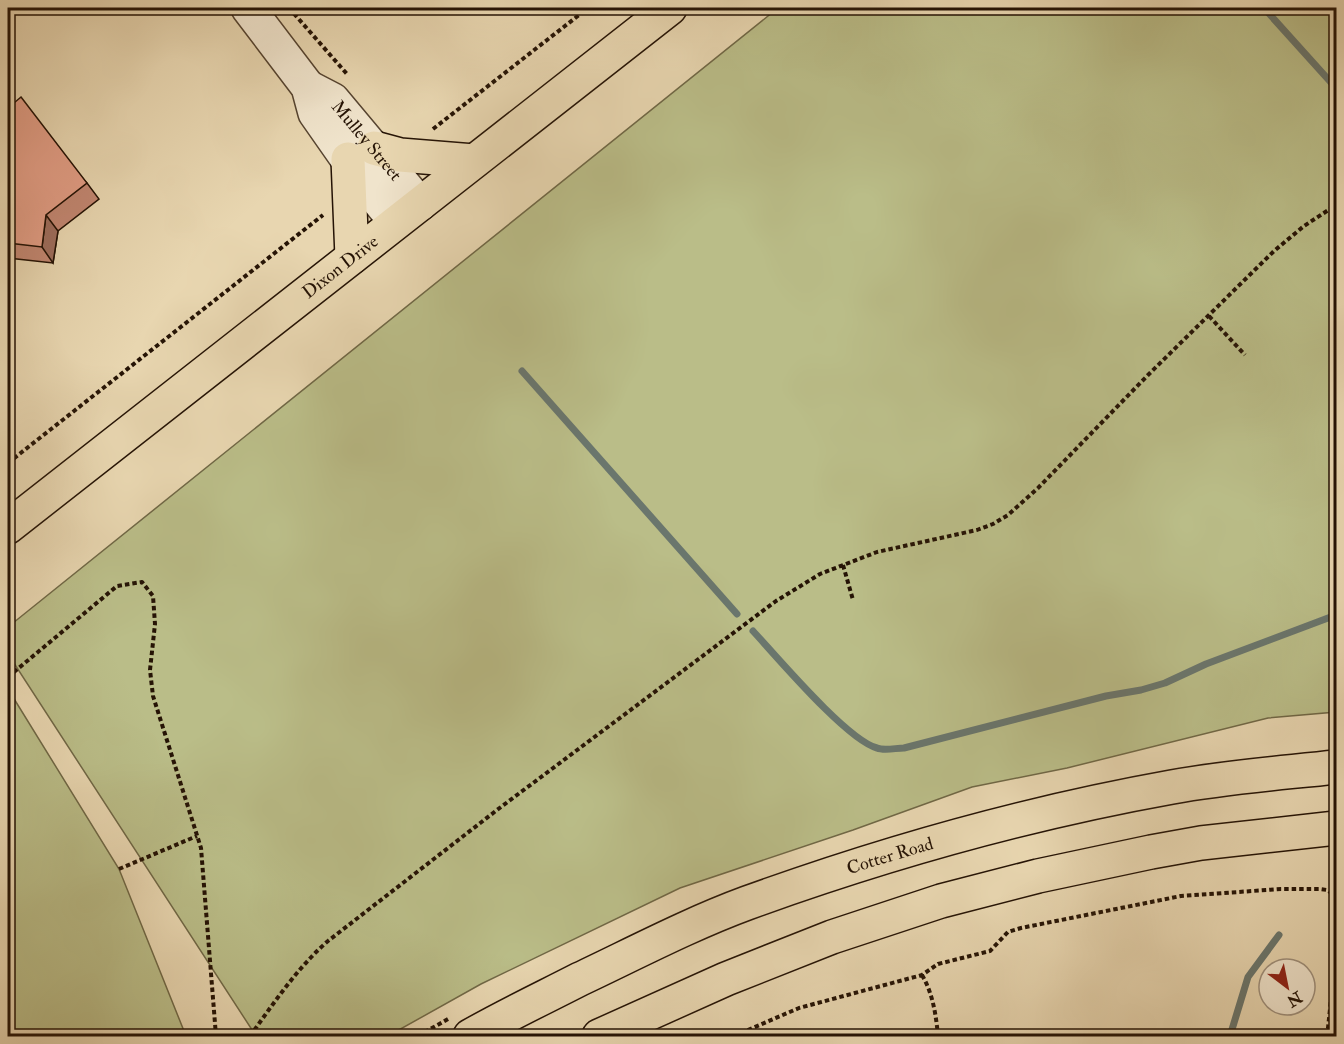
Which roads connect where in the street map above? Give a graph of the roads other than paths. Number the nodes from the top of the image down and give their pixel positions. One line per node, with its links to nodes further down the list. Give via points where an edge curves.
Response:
1 (248, 8): 3 (street, Mulley Street, via 308,87 333,100)
2 (668, 8): 4 (main road, Dixon Drive)
3 (374, 154): 4 (main road); 5 (street, Mulley Street); 6 (main road, via 349,195)
4 (474, 161): 5 (main road, Dixon Drive)
5 (408, 213): 6 (main road, Dixon Drive)
6 (352, 257): 7 (main road, Dixon Drive)
7 (8, 527)
8 (1336, 768): 10 (main road, Cotter Road, via 1174,787 1070,808 903,850 745,904 661,940)
9 (1336, 828): 11 (main road, via 1211,841 1151,852 941,901 822,941)
10 (470, 1036)
11 (599, 1036)

